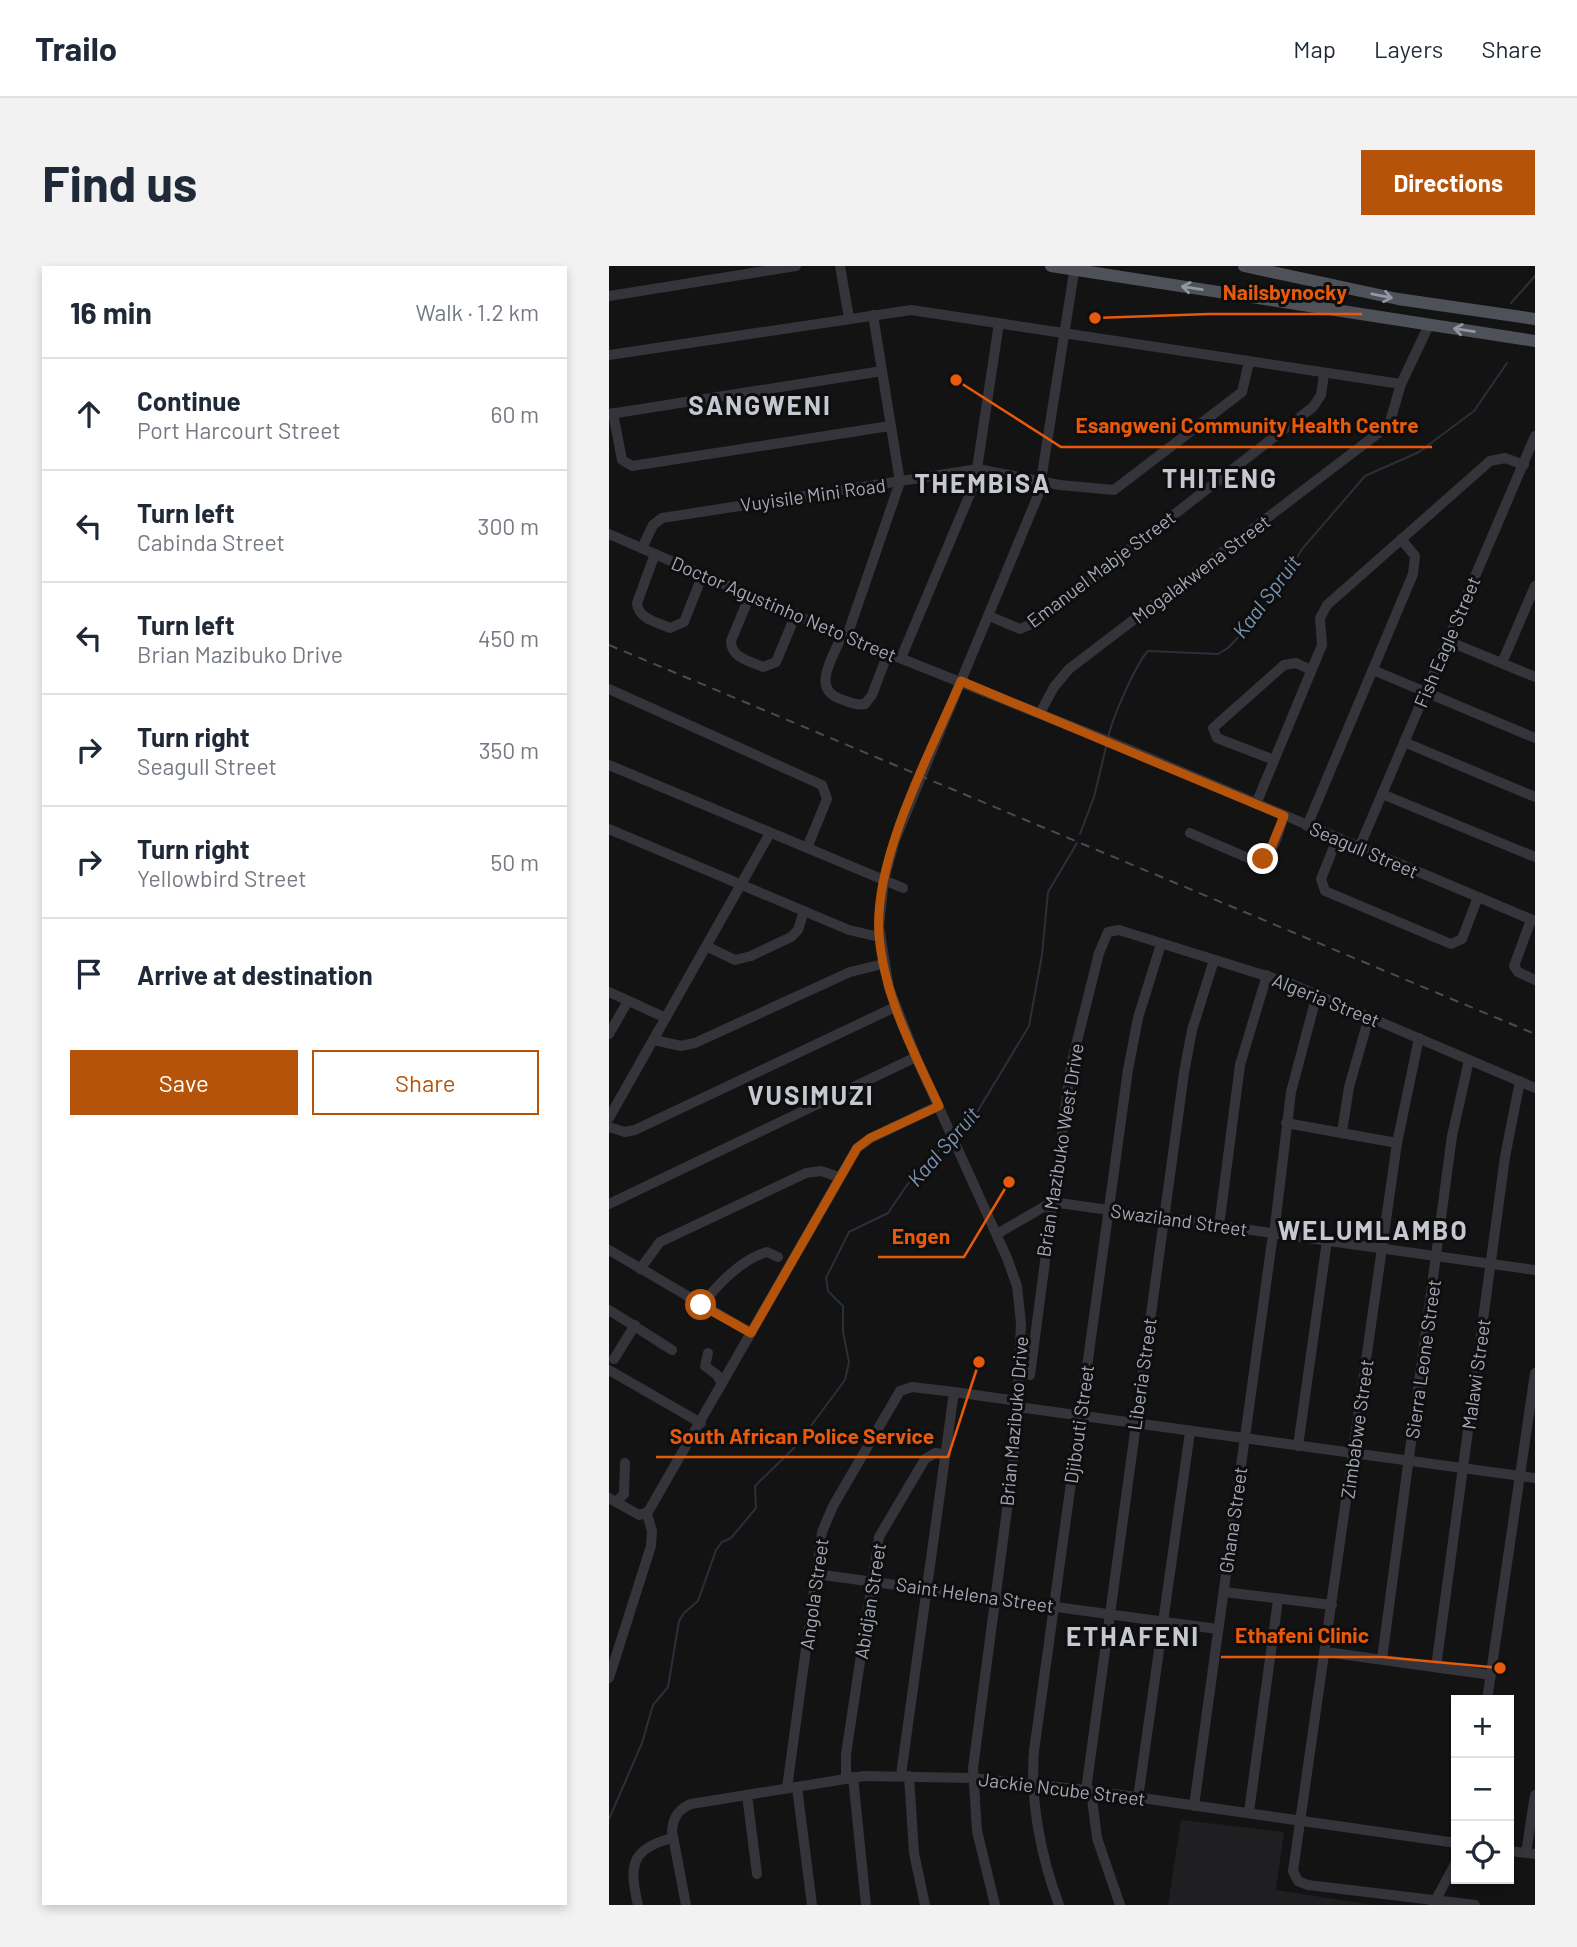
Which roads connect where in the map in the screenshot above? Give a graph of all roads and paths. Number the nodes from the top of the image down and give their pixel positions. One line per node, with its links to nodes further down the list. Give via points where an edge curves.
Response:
1 (796, 266): 6 (street)
2 (840, 266): 8 (street)
3 (1051, 266): 5 (main road)
4 (1244, 266): 9 (main road, one-way to 9, via 1361,293)
5 (1075, 268): 11 (main road, one-way to 5); 12 (street, Brian Mazibuko Drive)
6 (609, 296)
7 (873, 315): 8 (street); 10 (street, via 924,311); 16 (street)
8 (849, 318): 14 (street)
9 (1535, 319)
10 (999, 323): 12 (street); 23 (street)
11 (1429, 324): 13 (main road, one-way to 11); 18 (street, Mogalakwena Street)
12 (1066, 331): 15 (street); 24 (street, Brian Mazibuko Drive)
13 (1535, 341)
14 (609, 355)
15 (1249, 362): 17 (street); 24 (street, Vuyisile Mini Road, via 1242,392 1117,489)
16 (882, 371): 19 (street); 20 (street)
17 (1324, 374): 18 (street); 34 (street, Emanuel Mabje Street, via 1321,395 1313,407 1034,623 1020,629)
18 (1401, 384): 46 (street, Mogalakwena Street, via 1387,428 1069,669)
19 (611, 413): 20 (street, via 621,456 628,466)
20 (890, 426): 25 (street)
21 (1535, 436): 22 (street, Fish Eagle Street)
22 (1524, 465): 27 (street, via 1505,458 1490,461); 36 (street, Fish Eagle Street)
23 (978, 469): 24 (street, Vuyisile Mini Road); 25 (street, Vuyisile Mini Road); 38 (street)
24 (1041, 481): 34 (street, Brian Mazibuko Drive)
25 (900, 482): 28 (street, Vuyisile Mini Road, via 662,518 653,525); 35 (street)
26 (609, 534): 28 (street, Doctor Agustinho Neto Street)
27 (1401, 539): 40 (street, via 1324,610 1323,639); 41 (street, via 1415,556 1416,566)
28 (642, 548): 29 (street, Doctor Agustinho Neto Street)
29 (655, 554): 30 (street, Doctor Agustinho Neto Street); 30 (street, via 637,610 670,628 684,622)
30 (703, 574): 32 (street, Doctor Agustinho Neto Street)
31 (1535, 586): 39 (street)
32 (750, 595): 33 (street, Doctor Agustinho Neto Street); 33 (street, via 731,649 763,667 776,662)
33 (796, 614): 35 (street, Doctor Agustinho Neto Street)
34 (989, 616): 43 (street, Brian Mazibuko Drive)
35 (845, 635): 37 (street, Doctor Agustinho Neto Street); 37 (street, via 824,685 831,695 865,704)
36 (1448, 641): 39 (street); 45 (street, Fish Eagle Street)
37 (888, 653): 38 (street, Doctor Agustinho Neto Street)
38 (901, 658): 43 (street, Doctor Agustinho Neto Street)
39 (1502, 663): 42 (street)
40 (1311, 670): 49 (street); 49 (street, via 1296,663 1284,665 1213,728 1217,737)
41 (1373, 670): 45 (street); 55 (street)
42 (1535, 677)
43 (961, 681): 46 (street, Seagull Street); 63 (street, Brian Mazibuko Drive, via 895,840)
44 (609, 690): 60 (street, via 822,785 827,799)
45 (1426, 692): 47 (street); 48 (street, Fish Eagle Street)
46 (1040, 713): 53 (street, Seagull Street)
47 (1535, 738)
48 (1404, 742): 51 (street, Fish Eagle Street); 52 (street)
49 (1274, 760): 53 (street)
50 (609, 765): 57 (street)
51 (1382, 794): 61 (street, Fish Eagle Street); 62 (street)
52 (1535, 797)
53 (1256, 804): 54 (street, Seagull Street)
54 (1284, 816): 55 (street, Seagull Street); 58 (street, via 1268,855 1261,860)
55 (1307, 825): 59 (street, Seagull Street)
56 (609, 830): 64 (street)
57 (770, 833): 60 (street); 64 (street)
58 (1190, 833)
59 (1337, 839): 61 (street, Seagull Street); 66 (street, via 1321,879 1323,888 1451,944 1457,943)
60 (807, 848): 63 (street)
61 (1359, 848): 66 (street, Seagull Street)
62 (1535, 856)
63 (884, 880): 65 (street); 70 (street, Brian Mazibuko Drive)
64 (743, 884): 67 (street); 72 (street)
65 (903, 888)
66 (1478, 897): 68 (street, Seagull Street)
67 (804, 911): 70 (street); 72 (street, via 791,937 751,956 736,960)
68 (1533, 921): 76 (street, via 1514,966)
69 (1111, 930): 71 (street, Algeria Street); 97 (street, Brian Mazibuko West Drive, via 1102,943 1074,1049)
70 (879, 937): 74 (street, Brian Mazibuko Drive)
71 (1161, 944): 73 (street, Algeria Street); 99 (street, Djibouti Street, via 1132,1042)
72 (708, 947): 82 (street)
73 (1214, 960): 75 (street, Algeria Street); 100 (street, Liberia Street, via 1187,1049)
74 (883, 964): 80 (street, Brian Mazibuko Drive); 85 (street, via 850,972 695,1043 674,1046)
75 (1267, 975): 78 (street, Algeria Street); 101 (street, via 1240,1065)
76 (1535, 980)
77 (609, 992): 79 (street)
78 (1317, 994): 81 (street, Algeria Street); 92 (street, Ghana Street, via 1293,1077)
79 (628, 1000): 82 (street); 83 (street)
80 (895, 1007): 86 (street, Brian Mazibuko Drive); 93 (street, via 635,1130)
81 (1369, 1017): 84 (street, Algeria Street); 94 (street)
82 (666, 1018): 85 (street)
83 (609, 1034)
84 (1419, 1038): 87 (street, Algeria Street); 95 (street, Zimbabwe Street)
85 (654, 1040): 91 (street)
86 (916, 1057): 90 (street, Brian Mazibuko Drive); 98 (street)
87 (1469, 1060): 88 (street, Algeria Street); 107 (street, Sierra Leone Street, via 1454,1124)
88 (1520, 1081): 89 (street, Algeria Street); 109 (street, Malawi Street)
89 (1535, 1088)
90 (939, 1106): 96 (street, via 863,1142); 102 (street, Brian Mazibuko Drive)
91 (609, 1118)
92 (1286, 1124): 94 (street); 103 (street, Ghana Street)
93 (609, 1127)
94 (1342, 1132): 95 (street)
95 (1397, 1143): 105 (street, Zimbabwe Street)
96 (839, 1177): 110 (street, via 821,1171 806,1173 660,1242); 115 (street)
97 (1052, 1202): 99 (street, Swaziland Street); 102 (street); 121 (street, Brian Mazibuko West Drive)
98 (609, 1204)
99 (1110, 1211): 100 (street, Swaziland Street); 125 (street, Djibouti Street)
100 (1164, 1219): 101 (street, Swaziland Street); 127 (street, Liberia Street)
101 (1219, 1226): 103 (street, Swaziland Street)
102 (997, 1234): 124 (street, Brian Mazibuko Drive, via 1020,1304)
103 (1273, 1234): 104 (street, Swaziland Street); 129 (street, Ghana Street)
104 (1327, 1241): 105 (street, Swaziland Street); 130 (street)
105 (1382, 1248): 107 (street, Swaziland Street); 131 (street, Zimbabwe Street)
106 (609, 1250): 110 (street)
107 (1437, 1256): 109 (street, Swaziland Street); 133 (street, Sierra Leone Street)
108 (778, 1257): 112 (street, via 767,1252 754,1257)
109 (1491, 1263): 111 (street, Swaziland Street); 135 (street, Malawi Street)
110 (640, 1269): 112 (street)
111 (1535, 1270)
112 (701, 1305): 115 (street)
113 (609, 1310): 114 (street)
114 (635, 1325): 116 (street); 118 (street)
115 (751, 1333): 122 (street)
116 (672, 1350)
117 (708, 1353): 122 (street, via 705,1366)
118 (614, 1359)
119 (609, 1370): 126 (street)
120 (1535, 1373): 136 (street)
121 (1030, 1375)
122 (722, 1384): 126 (street)
123 (954, 1392): 124 (street, Angola Street); 132 (street); 140 (street, Angola Street, via 912,1387 898,1395 828,1515)
124 (1018, 1404): 125 (street, Angola Street); 144 (street, Brian Mazibuko Drive)
125 (1080, 1417): 127 (street, Angola Street); 147 (street, Djibouti Street)
126 (701, 1423): 139 (street)
127 (1135, 1424): 128 (street, Angola Street); 148 (street, Liberia Street)
128 (1189, 1432): 129 (street, Angola Street); 149 (street)
129 (1245, 1439): 130 (street, Angola Street); 143 (street, Ghana Street)
130 (1298, 1446): 131 (street, Angola Street)
131 (1354, 1453): 133 (street, Angola Street); 146 (street, Zimbabwe Street)
132 (946, 1454): 141 (street, Abidjan Street, via 928,1456 888,1519); 142 (street)
133 (1409, 1461): 135 (street, Angola Street); 152 (street, Sierra Leone Street)
134 (625, 1463): 138 (street, via 624,1494)
135 (1463, 1469): 136 (street, Angola Street); 153 (street, Malawi Street)
136 (1521, 1476): 137 (street, Angola Street); 154 (street)
137 (1535, 1478)
138 (613, 1500): 139 (street)
139 (644, 1515): 155 (street, via 652,1531 651,1546)
140 (816, 1574): 141 (street, Saint Helena Street); 161 (street, Angola Street)
141 (871, 1581): 142 (street, Saint Helena Street); 158 (street, Abidjan Street, via 846,1754)
142 (927, 1588): 144 (street, Saint Helena Street); 157 (street)
143 (1224, 1592): 145 (street); 150 (street, Ghana Street)
144 (995, 1597): 147 (street, Saint Helena Street); 159 (street, Brian Mazibuko Drive)
145 (1278, 1600): 146 (street); 167 (street)
146 (1332, 1605): 151 (street, Zimbabwe Street)
147 (1053, 1606): 148 (street, Saint Helena Street); 160 (street, Djibouti Street)
148 (1108, 1613): 149 (street, Saint Helena Street); 162 (street, Liberia Street)
149 (1163, 1621): 150 (street, Saint Helena Street); 165 (street)
150 (1217, 1629): 166 (street, Ghana Street)
151 (1326, 1652): 152 (street); 168 (street, Zimbabwe Street)
152 (1382, 1659): 153 (street)
153 (1436, 1667): 154 (street)
154 (1491, 1675): 156 (street)
155 (609, 1678)
156 (1488, 1695)
157 (905, 1775): 158 (street, Jackie Ncube Street); 159 (street, Jackie Ncube Street); 179 (street)
158 (850, 1778): 161 (street, Jackie Ncube Street); 178 (street, Abidjan Street)
159 (972, 1778): 160 (street, Jackie Ncube Street); 180 (street, Brian Mazibuko Drive, via 977,1831)
160 (1032, 1784): 162 (street, Jackie Ncube Street); 181 (street, Djibouti Street, via 1045,1859)
161 (792, 1787): 163 (street, Jackie Ncube Street); 177 (street, Angola Street)
162 (1089, 1791): 165 (street, Jackie Ncube Street); 182 (street, Liberia Street, via 1102,1857)
163 (747, 1795): 169 (street, Jackie Ncube Street, via 686,1806 673,1820); 173 (street)
164 (1535, 1795): 171 (street)
165 (1138, 1798): 166 (street, Jackie Ncube Street)
166 (1194, 1806): 167 (street, Jackie Ncube Street)
167 (1249, 1812): 168 (street, Jackie Ncube Street)
168 (1301, 1821): 170 (street, Jackie Ncube Street); 174 (street, Zimbabwe Street, via 1293,1871 1298,1881)
169 (672, 1838): 175 (street, via 646,1847 638,1857 633,1878); 176 (street)
170 (1451, 1842)
171 (1530, 1854)
172 (1451, 1871): 174 (street)
173 (757, 1874)
174 (1434, 1903): 183 (street)
175 (638, 1905)
176 (686, 1905)
177 (812, 1905)
178 (866, 1905)
179 (925, 1905)
180 (995, 1905)
181 (1059, 1905)
182 (1120, 1905)
183 (1475, 1905)

